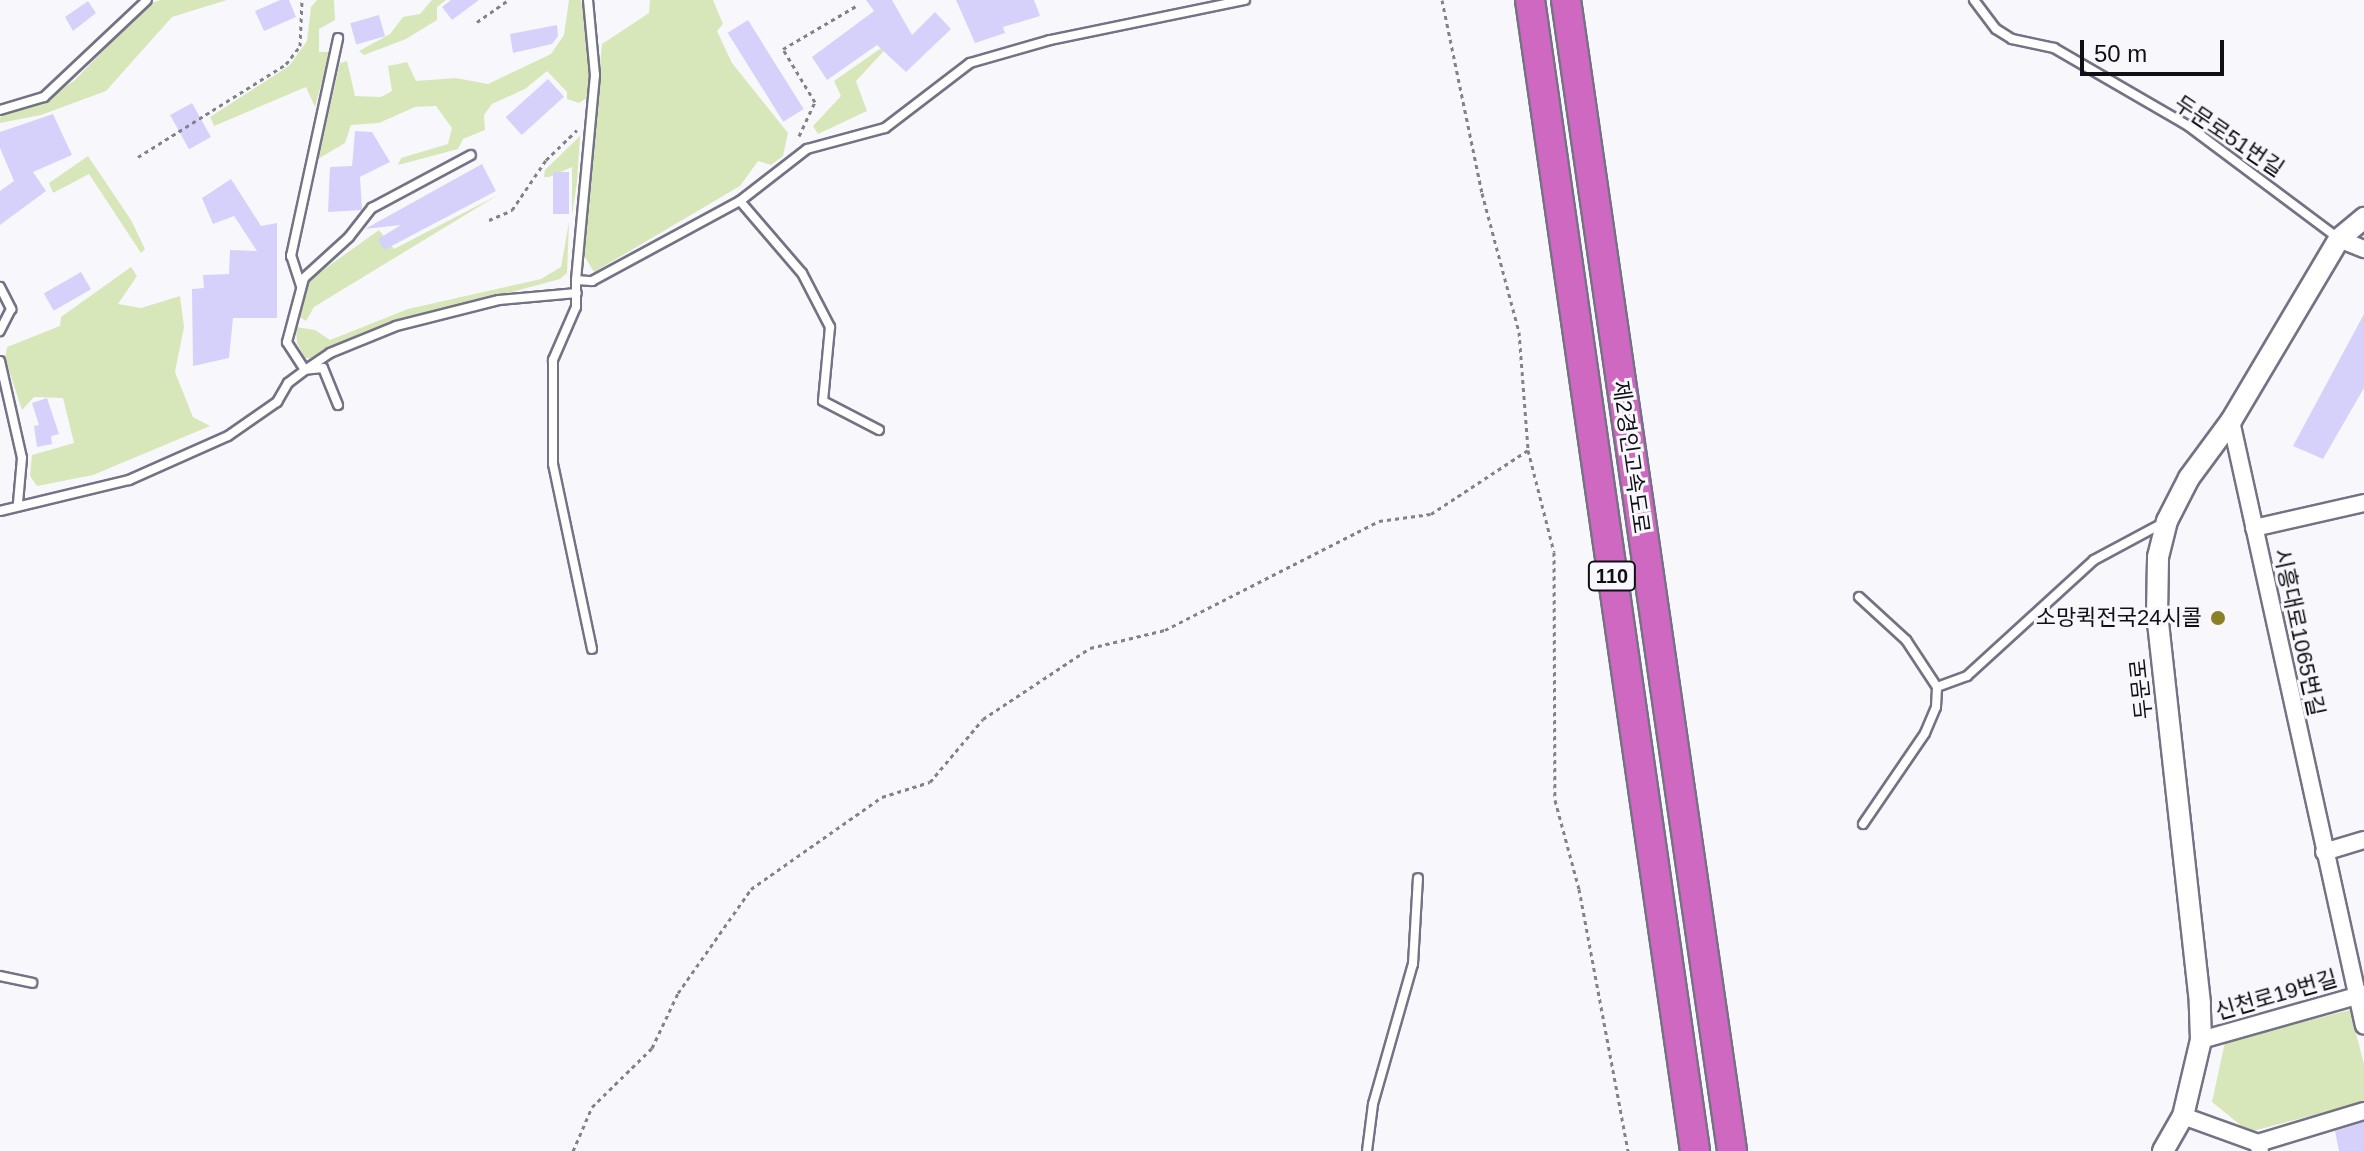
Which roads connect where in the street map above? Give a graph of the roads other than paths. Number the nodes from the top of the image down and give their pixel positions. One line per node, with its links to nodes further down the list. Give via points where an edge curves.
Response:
1 (147, 0): 9 (lane, via 44,97)
2 (588, 0): 16 (lane, via 595,75)
3 (1245, 0): 12 (lane, via 1050,40 970,63 885,128 804,152)
4 (1530, 0): 47 (highway, 제2경인고속도로 / 110)
5 (1566, 0): 11 (highway, 제2경인고속도로 / 110)
6 (1582, 0): 11 (highway)
7 (1974, 0): 14 (lane, 두문로51번길, via 1996,29 2012,39 2054,48 2187,125)
8 (338, 38): 18 (lane, via 291,256)
9 (0, 110)
10 (471, 155): 18 (lane, via 372,208 304,278)
11 (1592, 192): 48 (highway, 제2경인고속도로 / 110)
12 (740, 201): 16 (lane, via 592,281); 25 (lane, via 802,273 830,327 823,401)
13 (2364, 218): 14 (street, 두문로)
14 (2339, 239): 15 (street); 24 (street, 두문로)
15 (2364, 249)
16 (576, 280): 19 (lane)
17 (0, 287): 20 (lane, via 11,309)
18 (302, 287): 22 (lane, via 287,342)
19 (577, 293): 22 (lane, via 499,300 396,326); 32 (lane, via 553,360 553,464)
20 (0, 331)
21 (0, 361): 26 (lane, via 22,458)
22 (305, 370): 23 (lane, via 323,368); 26 (lane, via 288,383 277,402 228,436 129,480)
23 (338, 405)
24 (2231, 421): 29 (street, 두문로, via 2189,478); 30 (street, 시흥대로1065번길)
25 (879, 430)
26 (18, 503): 28 (lane)
27 (2364, 503): 30 (street)
28 (0, 511)
29 (2167, 521): 33 (lane, via 2094,560 1967,676); 42 (street, 두문로, via 2158,557 2157,616 2195,921)
30 (2254, 528): 36 (street, 시흥대로1065번길)
31 (1859, 597): 33 (lane, via 1906,640)
32 (592, 649)
33 (1937, 687): 34 (lane, via 1925,733)
34 (1863, 824)
35 (2364, 840): 36 (street)
36 (2324, 852): 40 (street, 시흥대로1065번길)
37 (1418, 878): 46 (lane, via 1413,964 1373,1104)
38 (0, 976): 39 (lane)
39 (32, 983)
40 (2360, 995): 41 (street, 시흥대로1065번길); 42 (street, 신천로19번길)
41 (2364, 1026)
42 (2201, 1040): 44 (street, 두문로)
43 (2364, 1111): 45 (street)
44 (2183, 1116): 45 (street); 49 (street, 두문로)
45 (2259, 1147)
46 (1367, 1151)
47 (1695, 1151)
48 (1732, 1151)
49 (2163, 1151)

